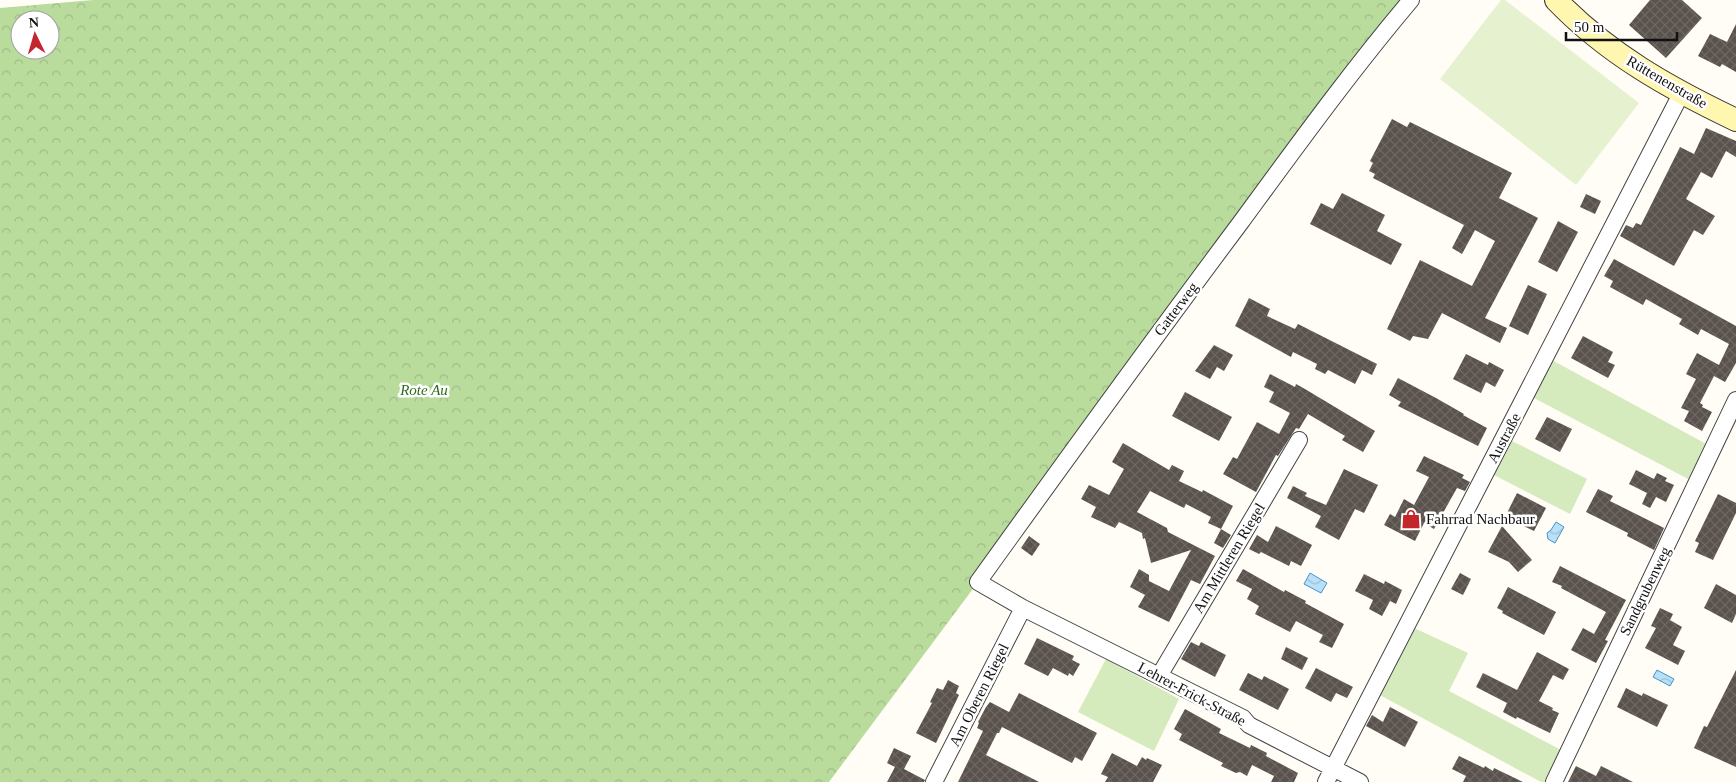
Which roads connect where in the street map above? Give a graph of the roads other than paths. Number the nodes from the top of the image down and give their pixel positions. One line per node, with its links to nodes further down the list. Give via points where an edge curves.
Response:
1 (1411, 0): 7 (street, Gatterweg, via 1312,125 978,582)
2 (1556, 0): 3 (main road, Rüttenenstraße, via 1634,65)
3 (1681, 94): 4 (main road, Rüttenenstraße); 9 (street, Austraße)
4 (1736, 120)
5 (1736, 400): 12 (street, Sandgrubenweg)
6 (1299, 440): 8 (street, Am Mittleren Riegel)
7 (1024, 608): 8 (street, Lehrer-Frick-Straße); 10 (street, Am Oberen Riegel)
8 (1159, 676): 9 (street, Lehrer-Frick-Straße, via 1242,718)
9 (1330, 775): 11 (street, Lehrer-Frick-Straße)
10 (934, 782)
11 (1360, 782)
12 (1554, 782)

